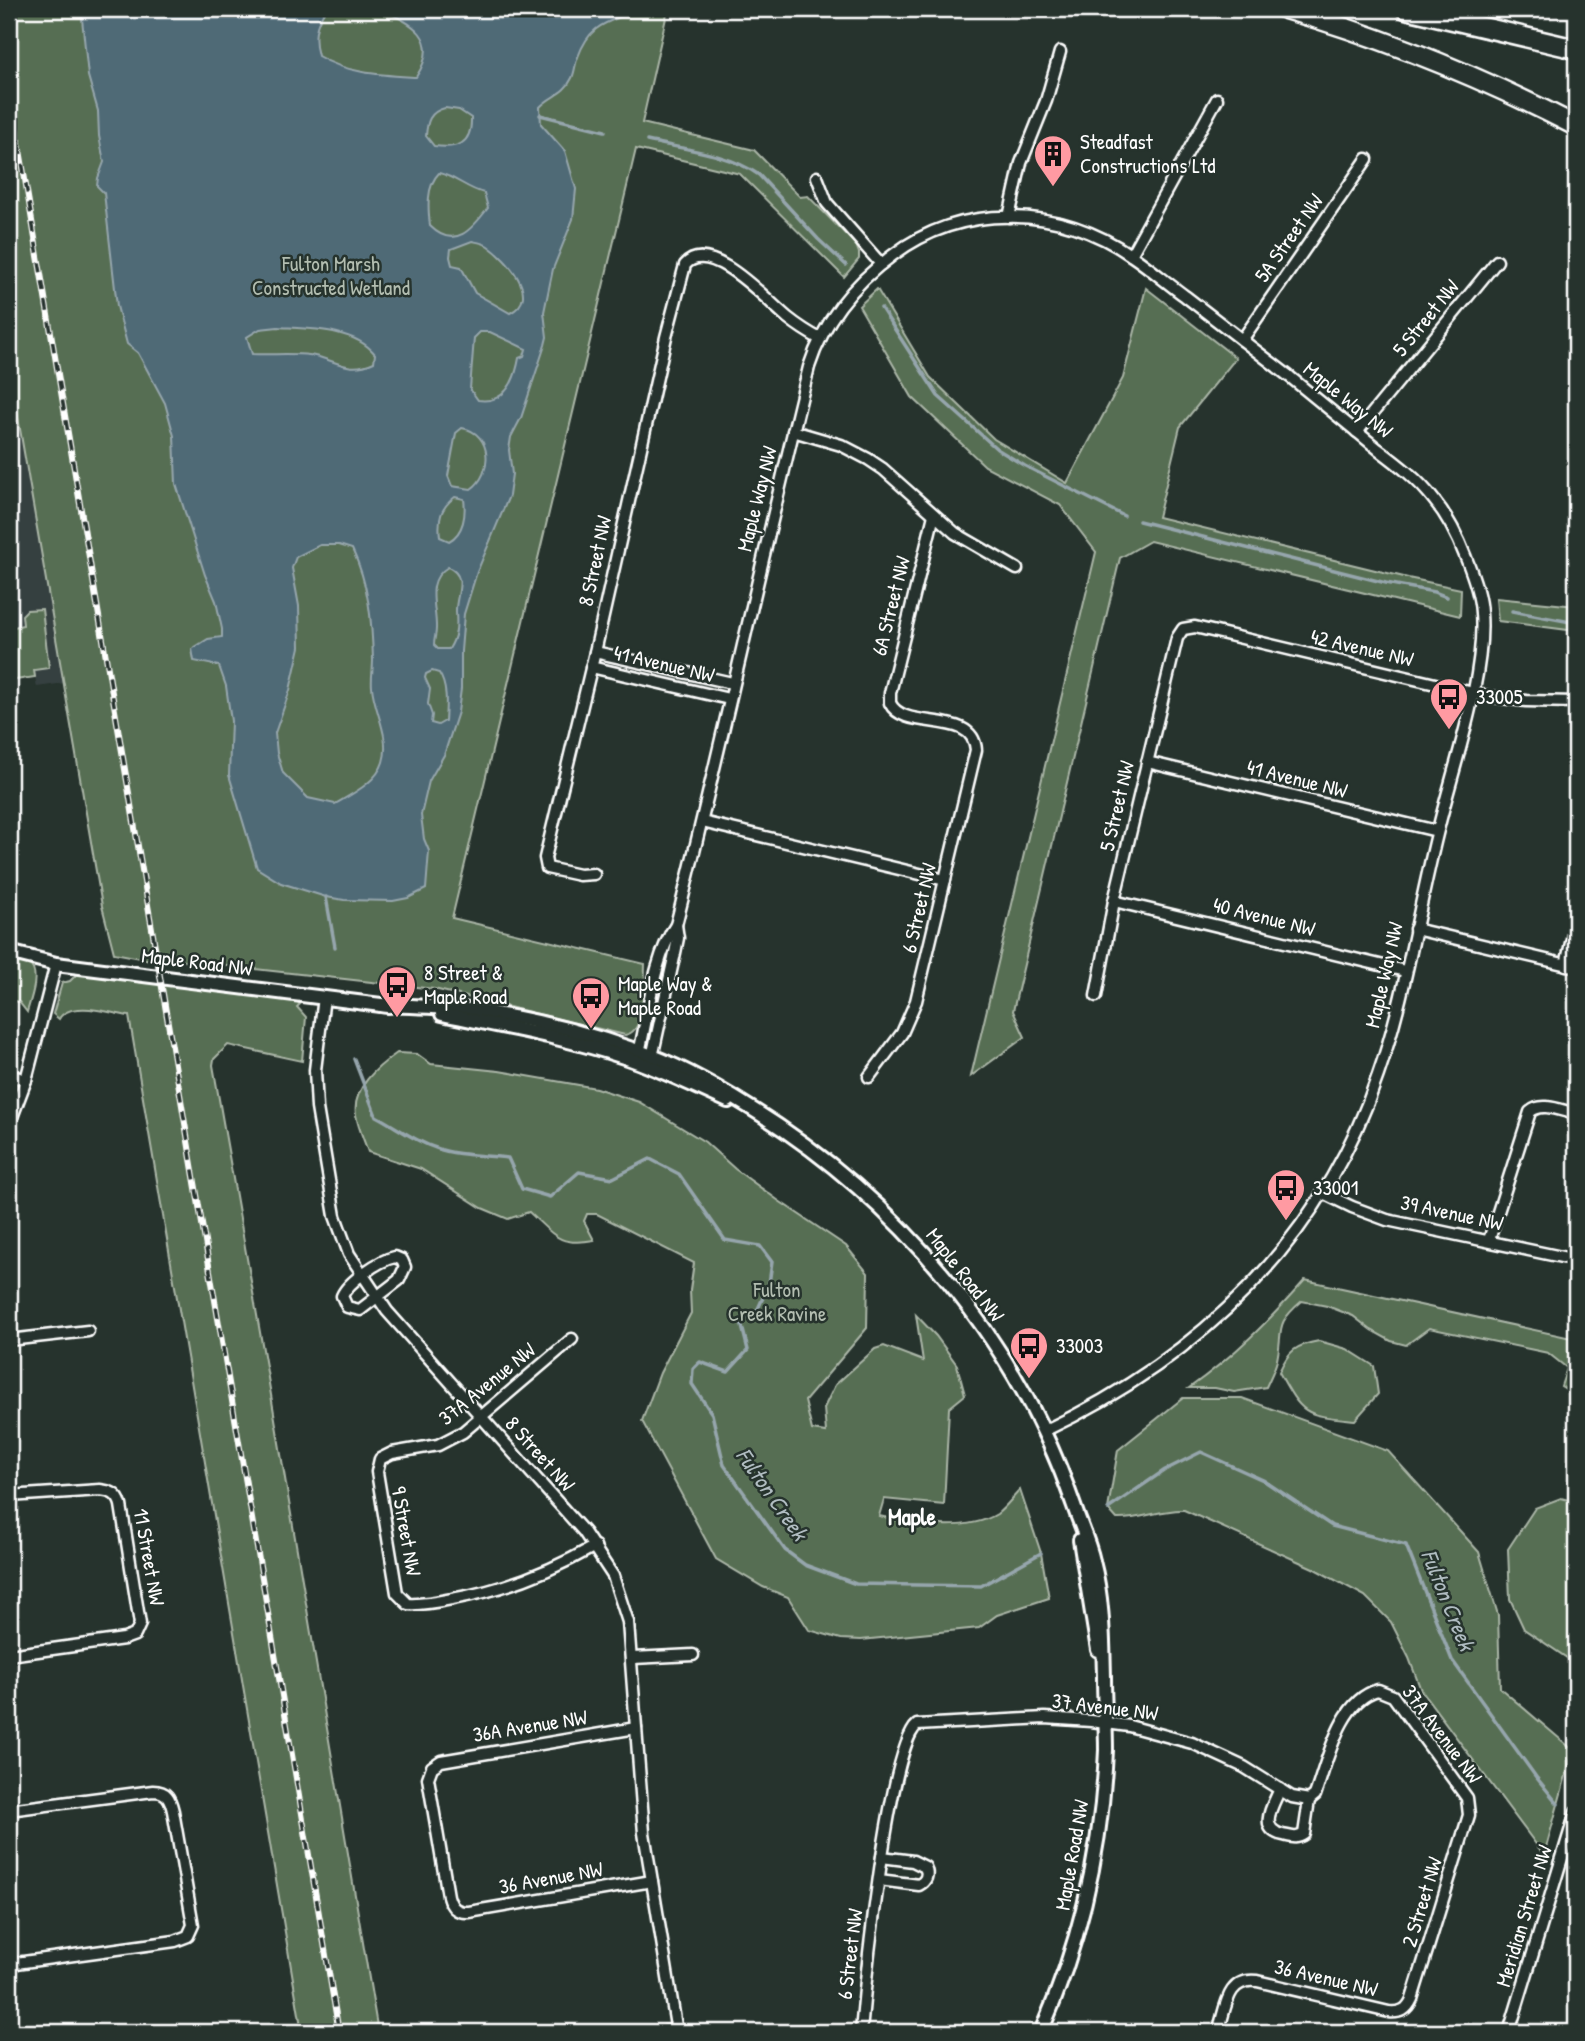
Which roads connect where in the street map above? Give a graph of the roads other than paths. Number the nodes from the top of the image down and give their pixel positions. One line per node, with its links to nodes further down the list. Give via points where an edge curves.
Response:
1 (1285, 9): 6 (highway, via 1416,54)
2 (1406, 9): 3 (highway)
3 (1576, 49)
4 (1060, 52): 9 (street, via 1021,163)
5 (1217, 99): 10 (street)
6 (1576, 126)
7 (1367, 159): 14 (street, 5A Street NW)
8 (817, 177): 12 (street, via 827,203)
9 (1009, 217): 10 (street, Maple Way NW, via 1074,227); 12 (street, Maple Way NW, via 950,224 907,244)
10 (1131, 255): 14 (street, Maple Way NW)
11 (1497, 261): 16 (street, 5 Street NW)
12 (881, 264): 13 (street, Maple Way NW, via 848,296)
13 (820, 339): 15 (street, Maple Way NW); 20 (street, 8 Street NW, via 722,264 700,257 687,262)
14 (1242, 340): 16 (street, Maple Way NW)
15 (793, 431): 17 (street, via 855,451); 22 (street, Maple Way NW)
16 (1357, 432): 23 (street, Maple Way NW, via 1410,474 1453,528 1481,611 1480,653)
17 (934, 514): 18 (street, via 962,538); 26 (street, 6A Street NW, via 890,693 891,707 964,729)
18 (1017, 569)
19 (1183, 629): 23 (street, 42 Avenue NW, via 1195,627); 27 (street, 5 Street NW)
20 (594, 652): 21 (street, 8 Street NW); 22 (street, 41 Avenue NW)
21 (591, 667): 24 (street, 41 Avenue NW); 30 (street, 8 Street NW, via 545,858 547,868)
22 (733, 683): 24 (street, Maple Way NW)
23 (1472, 693): 25 (street, 42 Avenue NW); 29 (street, Maple Way NW)
24 (729, 699): 28 (street, Maple Way NW)
25 (1576, 702)
26 (973, 736): 31 (street, 6 Street NW, via 975,754)
27 (1147, 762): 29 (street, 41 Avenue NW); 32 (street, 5 Street NW)
28 (702, 822): 31 (street); 34 (street, Maple Way NW)
29 (1437, 831): 35 (street, Maple Way NW)
30 (594, 874)
31 (945, 880): 45 (street, 6 Street NW, via 913,1013)
32 (1114, 901): 39 (street, 40 Avenue NW); 40 (street, 5 Street NW)
33 (1576, 921): 38 (street)
34 (676, 925): 42 (street, Maple Way NW, via 661,957); 43 (street, Maple Way NW, via 678,938)
35 (1415, 929): 38 (street); 39 (street, Maple Way NW)
36 (9, 952): 37 (street, Maple Road NW)
37 (57, 964): 41 (street, Maple Road NW); 46 (street)
38 (1571, 966)
39 (1405, 971): 49 (street, Maple Way NW, via 1378,1077 1355,1134)
40 (1096, 996)
41 (324, 997): 42 (street, Maple Road NW, via 542,1033); 52 (street, 8 Street NW, via 315,1070 320,1132 338,1228)
42 (638, 1056): 43 (street, Maple Road NW)
43 (651, 1061): 58 (street, Maple Road NW, via 764,1116 870,1197 927,1255 982,1325)
44 (9, 1075): 46 (street)
45 (869, 1077)
46 (26, 1080): 48 (street)
47 (1576, 1114): 50 (street, via 1542,1106 1527,1116)
48 (9, 1125)
49 (1323, 1193): 50 (street, 39 Avenue NW, via 1387,1220); 58 (street, Maple Way NW, via 1268,1266 1206,1329 1142,1377)
50 (1489, 1240): 51 (street, 39 Avenue NW)
51 (1576, 1260)
52 (362, 1275): 53 (street, 8 Street NW); 53 (street, via 346,1288 343,1302 360,1310); 53 (street, via 390,1257 402,1260 402,1276)
53 (377, 1298): 57 (street, 8 Street NW)
54 (88, 1331): 56 (street)
55 (572, 1339): 57 (street, 37A Avenue NW)
56 (9, 1340)
57 (482, 1418): 59 (street, 37A Avenue NW, via 446,1442 392,1452); 61 (street, 8 Street NW)
58 (1044, 1431): 65 (street, Maple Road NW, via 1074,1507 1104,1678)
59 (380, 1459): 61 (street, 9 Street NW, via 377,1472 397,1592 408,1604 495,1590)
60 (9, 1496): 62 (street, 11 Street NW, via 109,1491 116,1495 140,1619 137,1633 124,1639)
61 (595, 1546): 64 (street, 8 Street NW, via 620,1595)
62 (9, 1655)
63 (693, 1655): 64 (street)
64 (632, 1658): 66 (street, 8 Street NW)
65 (1106, 1722): 67 (street, 37 Avenue NW, via 1045,1718 922,1723); 68 (street, 37 Avenue NW, via 1192,1742); 82 (street, Maple Road NW, via 1104,1783 1093,1863 1071,1953)
66 (636, 1728): 75 (street, 8 Street NW, via 643,1833); 76 (street, 36A Avenue NW, via 445,1760 432,1767 429,1786 451,1905)
67 (913, 1728): 73 (street, 6 Street NW, via 896,1783)
68 (1280, 1789): 69 (street, 37 Avenue NW, via 1299,1800); 69 (street, via 1268,1820 1277,1834 1295,1838 1304,1834)
69 (1309, 1800): 70 (street, 37A Avenue NW, via 1317,1791 1334,1739 1348,1714 1368,1693 1383,1690 1396,1700)
70 (1468, 1802): 78 (street, 2 Street NW, via 1469,1815 1430,1942 1409,2006)
71 (9, 1810): 77 (street, via 164,1792 173,1811 192,1920 191,1933 175,1941)
72 (1576, 1812): 84 (street, Meridian Street NW)
73 (882, 1857): 74 (street, 6 Street NW); 74 (street, via 919,1863 927,1875 919,1885)
74 (879, 1880): 81 (street, 6 Street NW)
75 (652, 1881): 76 (street, 36 Avenue NW); 79 (street, 8 Street NW)
76 (457, 1911)
77 (9, 1964)
78 (1403, 2011): 83 (street, 36 Avenue NW, via 1240,1982 1230,1995)
79 (677, 2031): 80 (street)
80 (664, 2032)
81 (860, 2032)
82 (1041, 2032)
83 (1219, 2032)
84 (1509, 2032)

